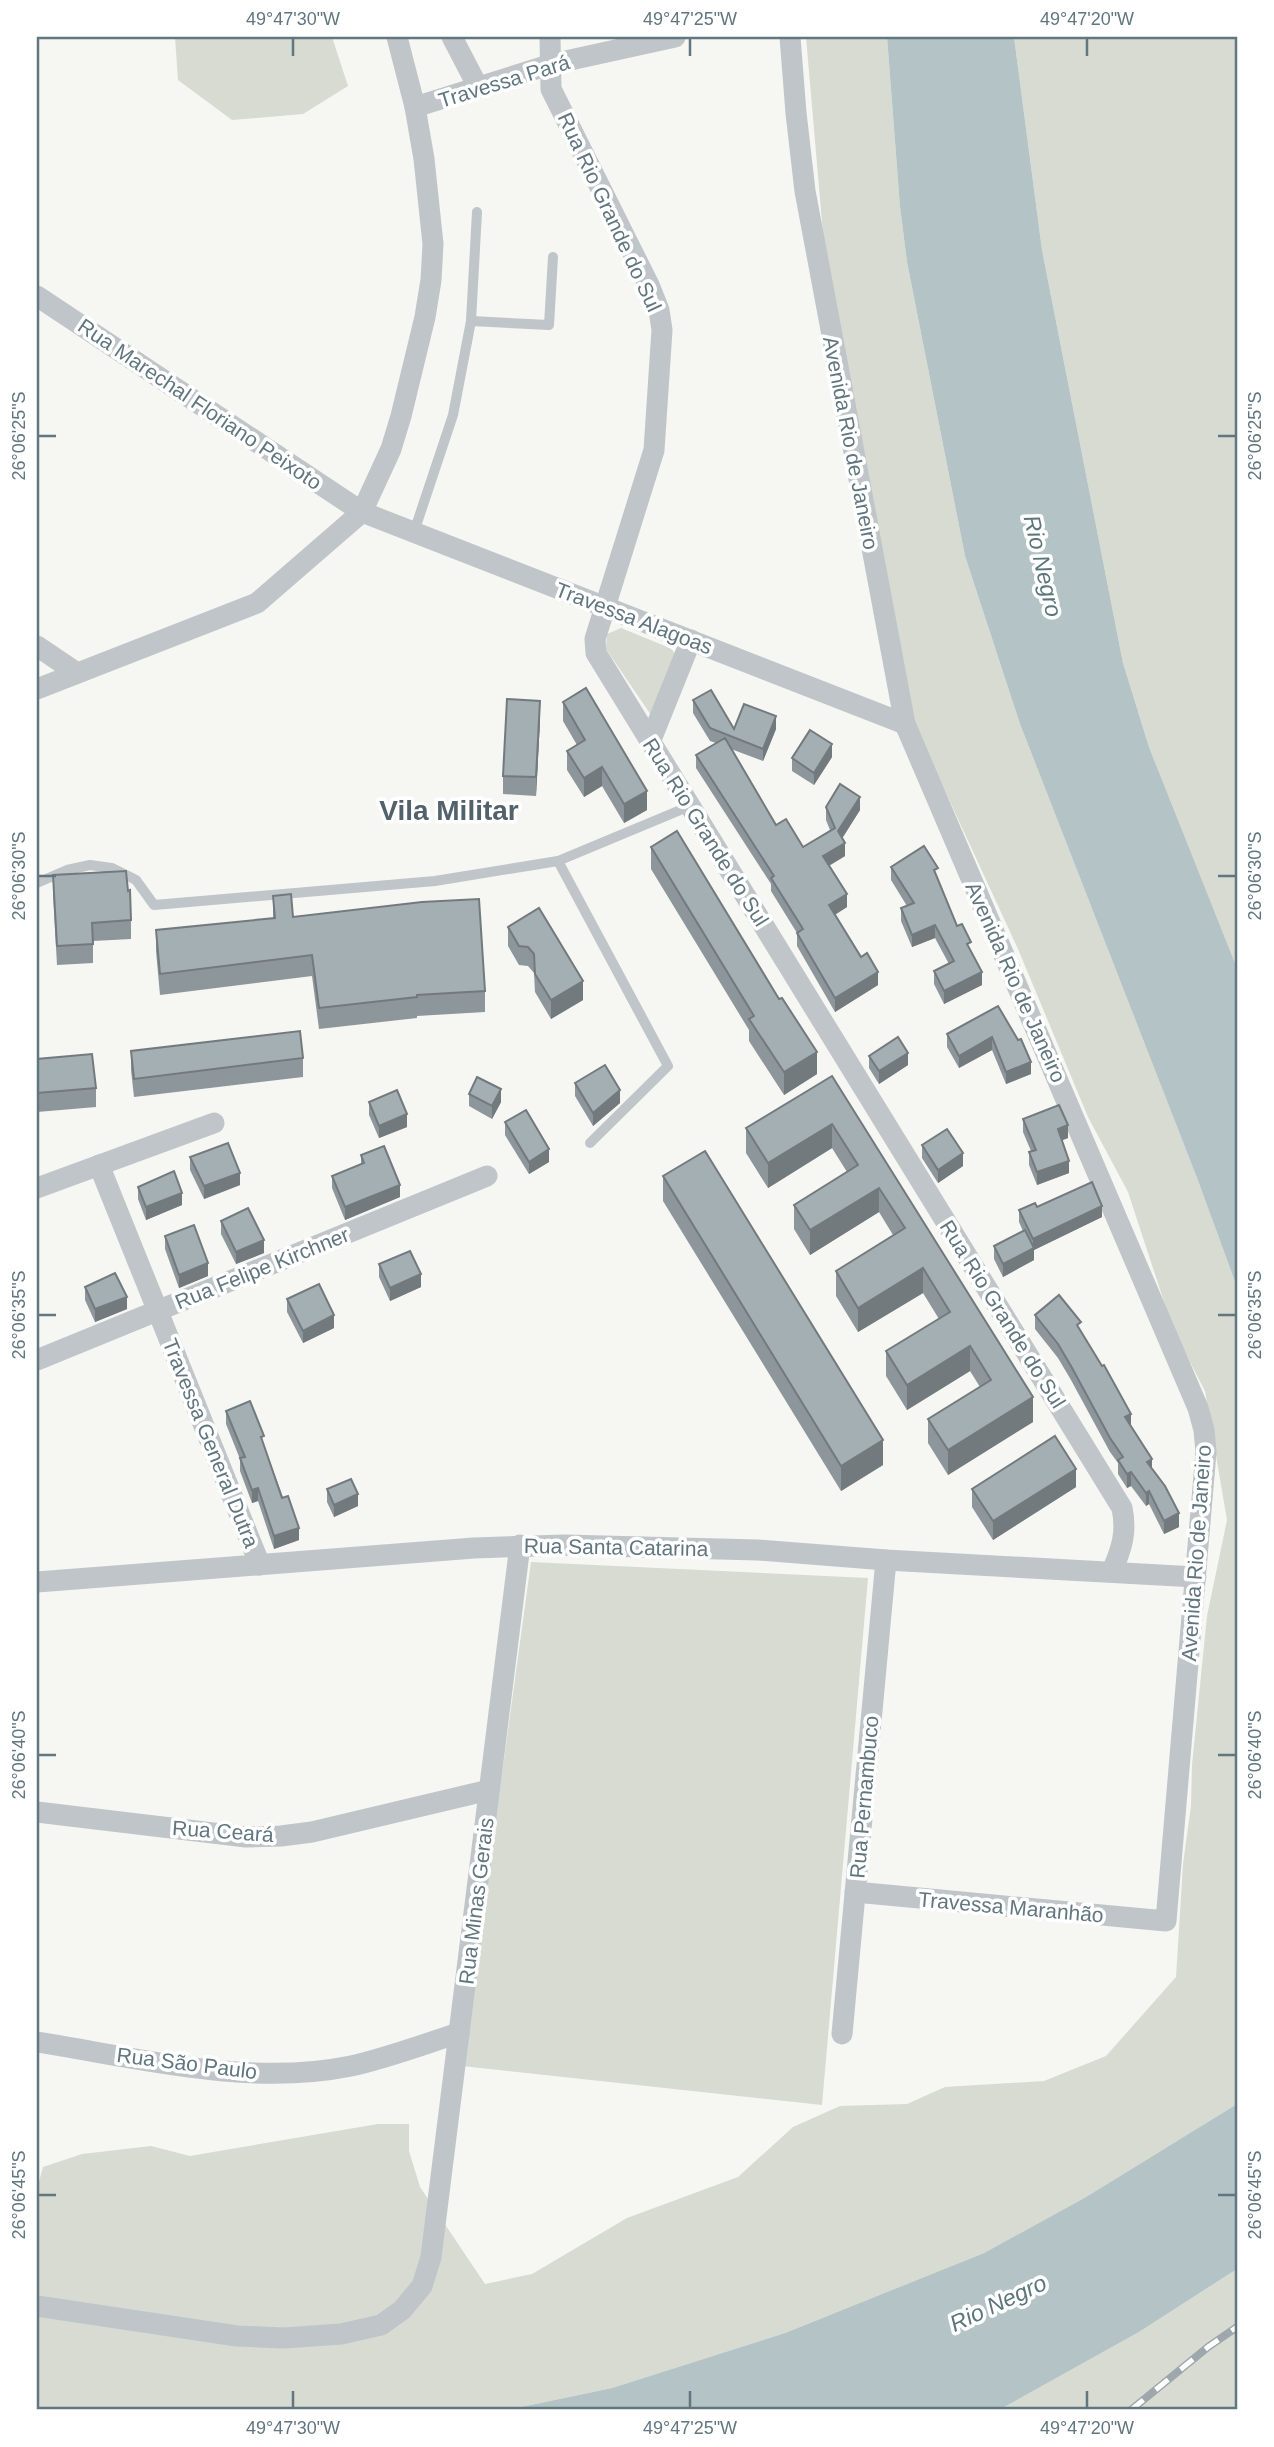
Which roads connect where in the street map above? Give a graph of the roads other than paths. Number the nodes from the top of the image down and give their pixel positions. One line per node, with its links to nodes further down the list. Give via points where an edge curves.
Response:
1 (384, 37): 8 (street)
2 (397, 37): 8 (street)
3 (452, 37): 9 (street)
4 (550, 37): 7 (street, Rua Rio Grande do Sul)
5 (675, 37): 7 (street, Travessa Pará)
6 (790, 37): 22 (street, Avenida Rio de Janeiro, via 805,191)
7 (552, 64): 9 (street, Travessa Pará); 17 (street, Rua Rio Grande do Sul, via 551,89 649,285 662,330 654,450)
8 (405, 75): 10 (street)
9 (478, 88): 10 (street, Travessa Pará)
10 (415, 107): 15 (street, via 430,198 431,280 401,416)
11 (477, 212): 14 (lane)
12 (554, 257): 14 (lane, via 549,325)
13 (37, 296): 15 (street, Rua Marechal Floriano Peixoto)
14 (471, 321): 16 (lane, via 453,415)
15 (362, 512): 16 (street, Travessa Alagoas); 20 (street, via 257,603)
16 (414, 532): 17 (street, Travessa Alagoas)
17 (606, 607): 18 (street, Travessa Alagoas); 23 (street, Rua Rio Grande do Sul, via 595,639 596,653)
18 (691, 640): 22 (street, Travessa Alagoas); 23 (street)
19 (37, 646): 20 (street)
20 (77, 673): 21 (street)
21 (37, 689)
22 (905, 724): 38 (street, Avenida Rio de Janeiro, via 1198,1408 1206,1452)
23 (650, 741): 24 (street, Rua Rio Grande do Sul)
24 (690, 806): 25 (lane); 37 (street, Rua Rio Grande do Sul, via 1122,1508 1124,1544)
25 (558, 861): 26 (lane, via 435,881 154,905 136,880 112,868 90,865); 28 (lane, via 668,1066)
26 (37, 883)
27 (214, 1123): 29 (street)
28 (590, 1143)
29 (99, 1164): 31 (street); 32 (street, Travessa General Dutra)
30 (487, 1176): 32 (street, Rua Felipe Kirchner)
31 (37, 1188)
32 (158, 1311): 33 (street, Rua Felipe Kirchner); 36 (street, Travessa General Dutra)
33 (37, 1360)
34 (520, 1545): 35 (street, Rua Santa Catarina, via 758,1549); 36 (street, Rua Santa Catarina); 40 (street, Rua Minas Gerais)
35 (887, 1560): 37 (street, Rua Santa Catarina); 42 (street, Rua Pernambuco)
36 (261, 1565): 39 (street, Rua Santa Catarina)
37 (1112, 1571): 38 (street, Rua Santa Catarina)
38 (1196, 1577): 43 (street, Avenida Rio de Janeiro)
39 (37, 1582)
40 (489, 1790): 41 (street, Rua Ceará, via 281,1836 246,1837); 44 (street, Rua Minas Gerais)
41 (37, 1812)
42 (855, 1892): 43 (street, Travessa Maranhão); 45 (street, Rua Pernambuco)
43 (1166, 1921)
44 (459, 2033): 46 (street, Rua São Paulo, via 351,2066 277,2073 221,2071); 47 (street, Rua Minas Gerais, via 431,2257 422,2286 402,2310 381,2325 341,2334 237,2336)
45 (842, 2034)
46 (37, 2042)
47 (37, 2306)

